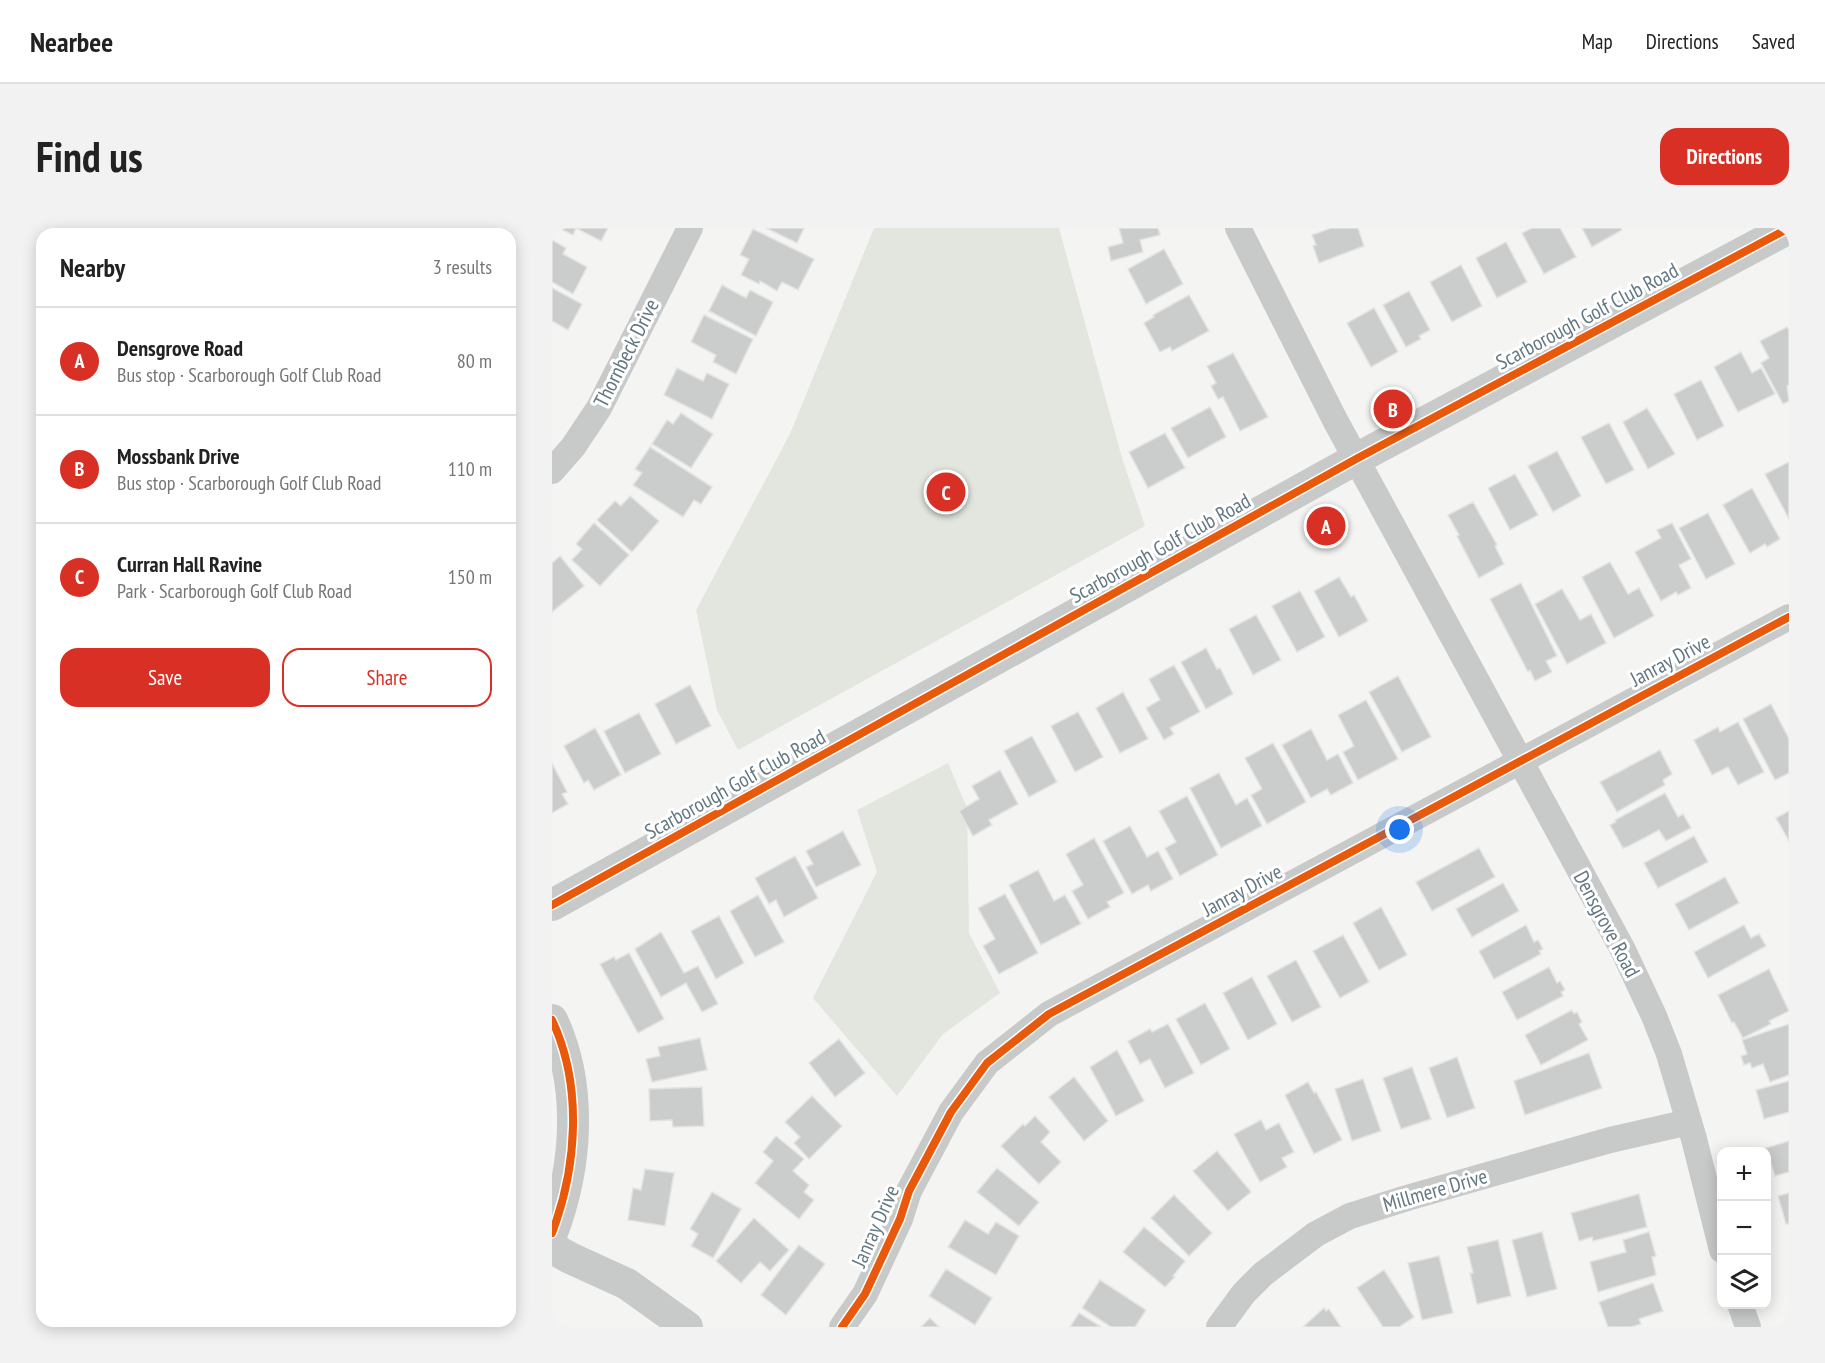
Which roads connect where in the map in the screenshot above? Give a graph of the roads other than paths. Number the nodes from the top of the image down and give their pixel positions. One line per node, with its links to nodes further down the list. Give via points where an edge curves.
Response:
1 (690, 228): 5 (street, Thornbeck Drive, via 599,408)
2 (1238, 228): 4 (street, Densgrove Road)
3 (1789, 228): 4 (street, Scarborough Golf Club Road)
4 (1356, 459): 7 (street, Densgrove Road); 8 (street, Scarborough Golf Club Road)
5 (552, 471)
6 (1788, 619): 7 (street, Janray Drive)
7 (1519, 761): 10 (street, Densgrove Road, via 1623,950 1669,1054); 16 (street, Janray Drive, via 1049,1014 1009,1044 987,1064 951,1112 909,1191 865,1294)
8 (552, 905)
9 (552, 1020): 12 (street, via 566,1062 573,1104 568,1178)
10 (1689, 1122): 11 (street, Densgrove Road); 17 (street, Millmere Drive, via 1610,1140 1350,1216 1316,1234 1263,1274)
11 (1717, 1231)
12 (552, 1233)
13 (552, 1248): 15 (street, via 627,1284)
14 (1741, 1309): 18 (street)
15 (687, 1327)
16 (842, 1327)
17 (1219, 1327)
18 (1748, 1327)

